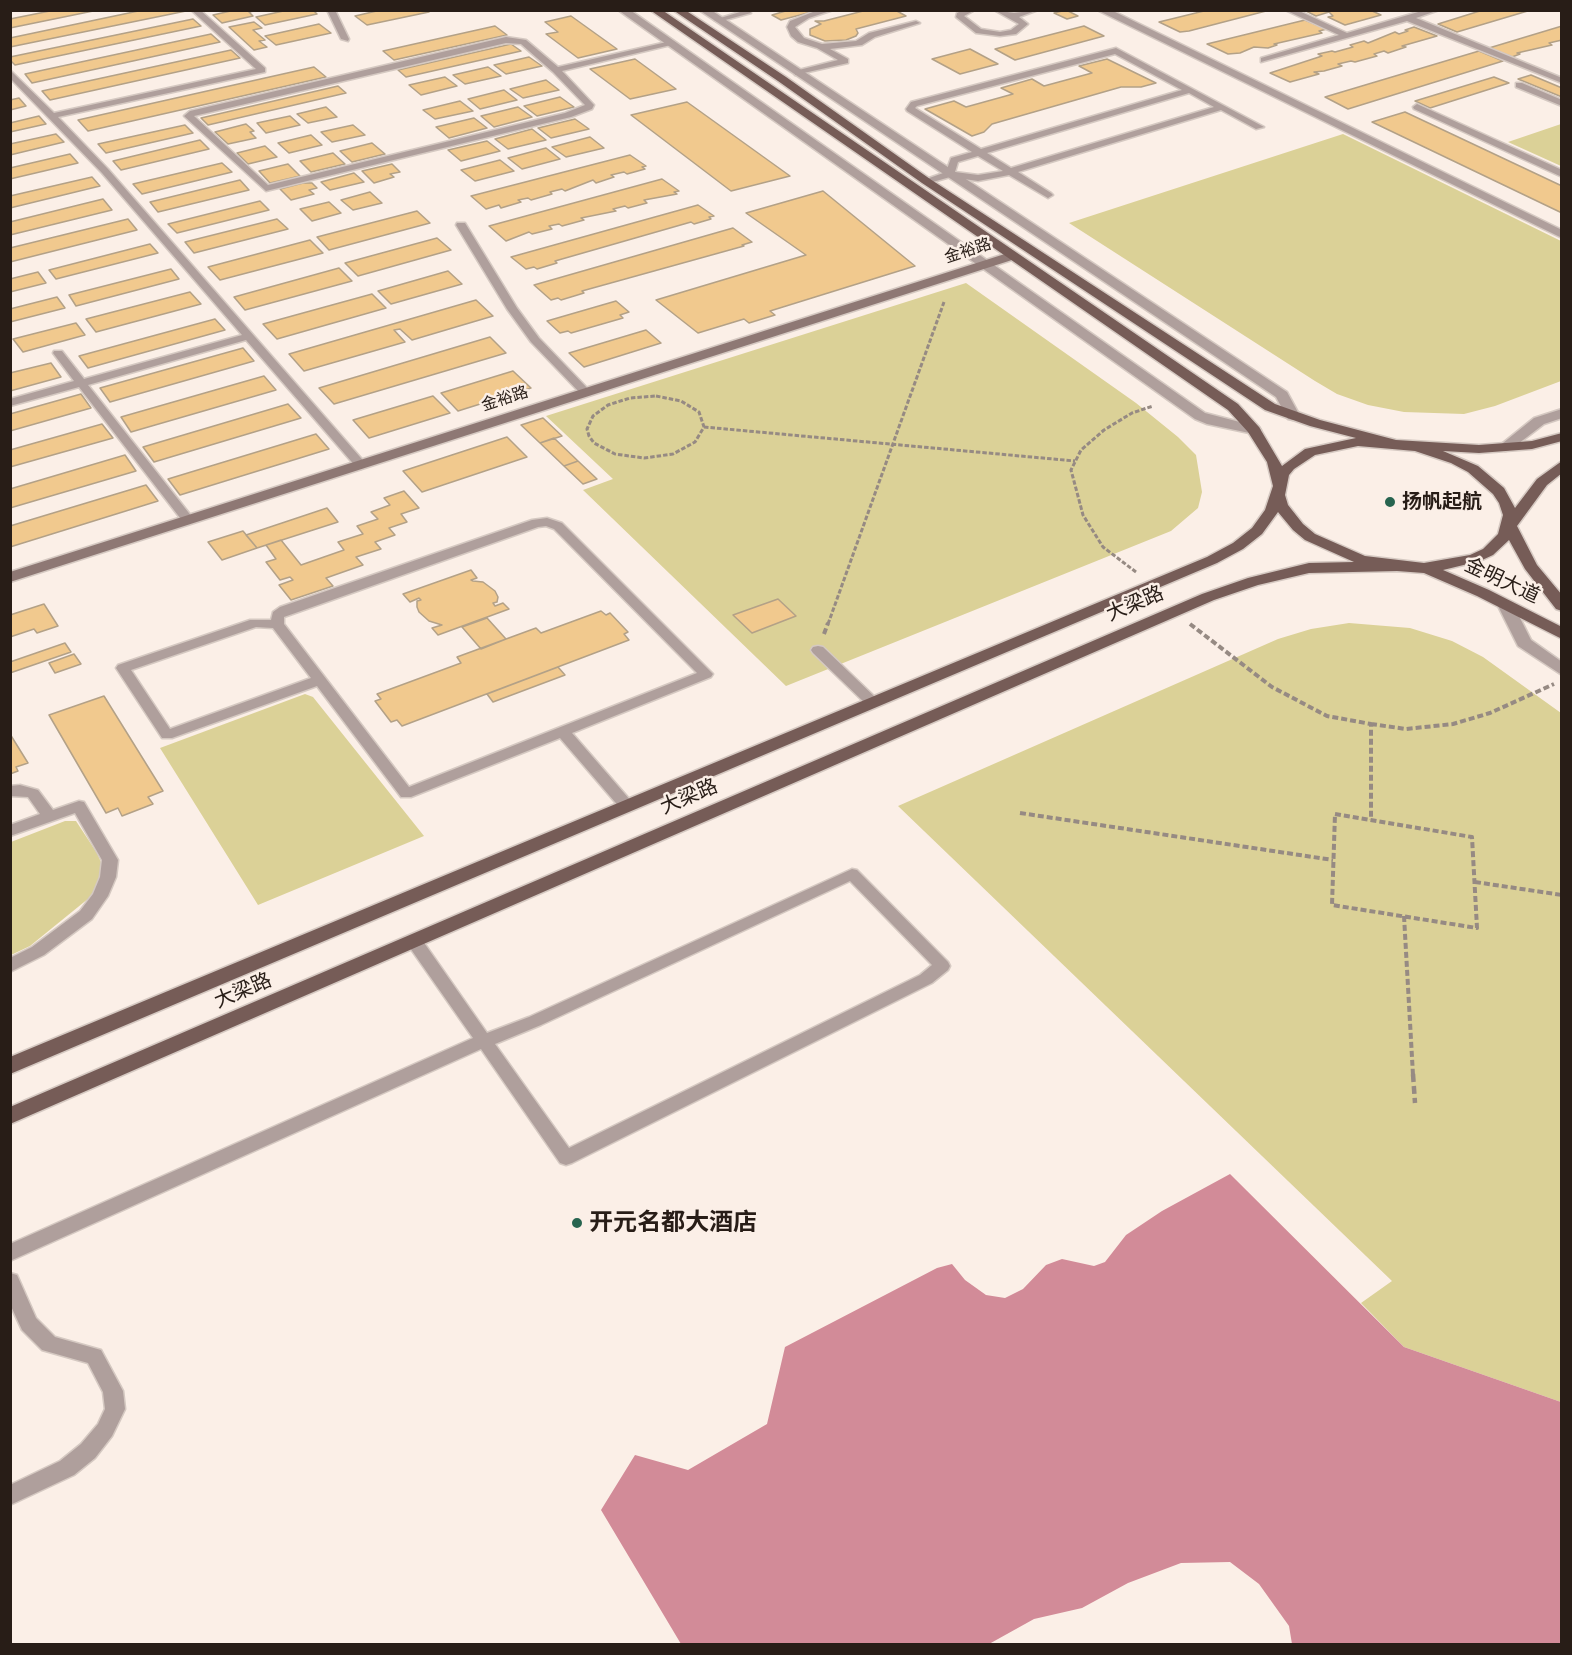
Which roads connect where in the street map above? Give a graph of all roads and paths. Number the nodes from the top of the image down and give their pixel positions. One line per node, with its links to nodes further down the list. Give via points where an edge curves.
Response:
1 (195, 10): 33 (lane, via 262,70)
2 (331, 10): 20 (lane)
3 (622, 10): 21 (street)
4 (655, 10): 43 (main road)
5 (678, 10): 39 (main road)
6 (704, 10): 17 (street)
7 (742, 10): 17 (lane, via 747,13)
8 (829, 10): 22 (lane, via 793,22 794,34)
9 (971, 10): 15 (lane, via 960,18 979,31 990,33 1013,32 1024,24)
10 (998, 10): 15 (lane)
11 (1034, 10): 15 (lane)
12 (1102, 10): 42 (street)
13 (1289, 10): 19 (lane)
14 (1435, 10): 16 (lane)
15 (1013, 16)
16 (1408, 18): 19 (lane); 27 (lane)
17 (718, 20): 26 (street)
18 (916, 22): 22 (lane, via 884,30 859,43)
19 (1347, 36): 23 (lane)
20 (345, 39)
21 (670, 44): 24 (lane); 44 (street)
22 (820, 46): 26 (lane, via 844,61)
23 (1264, 60)
24 (556, 70): 24 (lane, via 589,107 266,188 189,117 506,40 523,42)
25 (10, 72): 33 (lane)
26 (798, 73): 37 (street)
27 (1562, 81)
28 (1519, 85): 30 (lane)
29 (1191, 90): 32 (lane); 35 (lane); 35 (lane, via 1110,50 914,104 910,109)
30 (1562, 104)
31 (1417, 107): 38 (lane)
32 (1223, 108): 34 (lane); 36 (lane)
33 (52, 116): 46 (lane)
34 (1259, 127)
35 (979, 152): 36 (lane); 37 (lane, via 954,160)
36 (1009, 171): 37 (lane, via 978,178); 40 (lane)
37 (950, 174): 39 (lane); 53 (street, via 1282,394)
38 (1562, 174)
39 (926, 181): 53 (main road, via 1252,397)
40 (1048, 195)
41 (460, 225): 49 (lane, via 535,340)
42 (1562, 235)
43 (1011, 256): 44 (street, 金裕路); 55 (main road, via 1233,407)
44 (985, 264): 49 (street, 金裕路); 50 (street)
45 (944, 302): 58 (path)
46 (249, 336): 48 (lane); 61 (lane)
47 (58, 353): 48 (lane)
48 (81, 384): 51 (lane); 64 (lane)
49 (585, 393): 61 (street, 金裕路)
50 (1174, 398): 55 (street, via 1212,421); 60 (path, via 1132,413 1104,430 1081,450)
51 (10, 404)
52 (1562, 413): 59 (street, via 1539,422)
53 (1293, 416): 57 (main road)
54 (704, 427): 54 (path, via 685,449 644,458 603,449 594,443 587,429 592,416 608,405 642,396 669,398 691,406 699,412); 58 (path)
55 (1254, 430): 63 (main road, via 1274,462)
56 (1562, 437): 59 (main road)
57 (1396, 444): 59 (main road); 63 (main road, 大梁路, via 1349,443 1310,452 1289,466); 65 (main road, 金明大道, via 1456,460 1487,480 1506,503)
58 (892, 445): 60 (path); 77 (path)
59 (1504, 447)
60 (1075, 461): 69 (path, via 1071,470 1083,515 1103,547)
61 (361, 465): 64 (street, 金裕路)
62 (1562, 465): 65 (main road, via 1542,482)
63 (1278, 490): 66 (main road, via 1288,516 1310,537 1343,554); 69 (main road, 大梁路, via 1272,510 1257,531 1238,546)
64 (188, 520): 68 (street, 金裕路)
65 (1509, 526): 67 (main road, via 1498,544 1481,555 1460,563); 70 (main road, 金明大道)
66 (1398, 566): 67 (main road); 74 (main road, 大梁路, via 1309,568 1279,574)
67 (1424, 567): 72 (main road, 金明大道)
68 (10, 577)
69 (1153, 585): 81 (main road, 大梁路)
70 (1543, 585): 71 (street); 73 (main road, 金明大道)
71 (1562, 592)
72 (1505, 604): 76 (main road, 金明大道); 78 (street, via 1524,643)
73 (1562, 606)
74 (1174, 612): 82 (path, via 1272,687 1327,716); 94 (main road, 大梁路)
75 (277, 624): 79 (lane); 79 (lane, via 255,622 123,668 166,735); 83 (lane, via 278,615 285,610 536,524 553,524 706,674)
76 (1562, 634)
77 (818, 650): 81 (lane)
78 (1562, 670)
79 (319, 680): 83 (lane, via 406,794)
80 (1562, 681): 82 (path, via 1490,713 1453,724 1406,729)
81 (872, 702): 85 (main road, 大梁路)
82 (1371, 724): 88 (path)
83 (562, 731): 85 (lane)
84 (10, 790): 87 (lane, via 33,794)
85 (626, 805): 97 (main road, 大梁路)
86 (1020, 813): 90 (path)
87 (50, 817): 89 (lane); 95 (lane, via 79,806 110,860 108,877 86,915 38,951)
88 (1371, 820): 90 (path, via 1335,814); 91 (path, via 1472,837)
89 (10, 831)
90 (1333, 860): 93 (path, via 1332,904)
91 (1474, 882): 92 (path); 93 (path, via 1477,928)
92 (1562, 895)
93 (1404, 916): 98 (path)
94 (414, 941): 96 (lane); 99 (main road, 大梁路)
95 (10, 966)
96 (484, 1041): 96 (lane, via 566,1158 926,979 942,966 852,874 535,1022); 100 (lane)
97 (10, 1066)
98 (1415, 1103)
99 (10, 1116)
100 (10, 1253)
101 (10, 1281): 102 (lane, via 29,1324 49,1344 94,1356 113,1391 115,1409 105,1430 67,1468)
102 (10, 1496)

